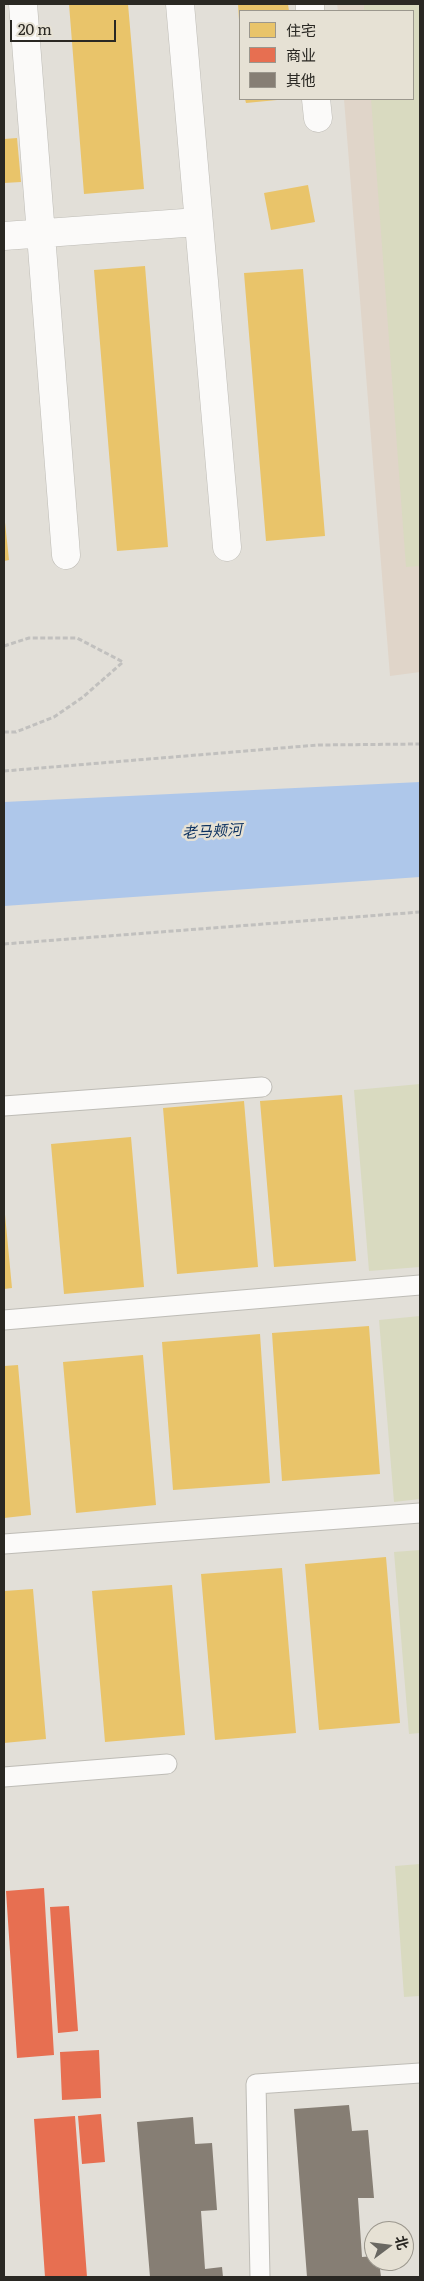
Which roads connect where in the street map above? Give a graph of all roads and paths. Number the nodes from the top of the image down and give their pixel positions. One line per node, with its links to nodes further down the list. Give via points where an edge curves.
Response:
1 (23, 4): 4 (street)
2 (180, 4): 3 (street)
3 (198, 222): 4 (street); 6 (street)
4 (42, 233): 5 (street); 7 (street)
5 (4, 236)
6 (227, 547)
7 (66, 555)
8 (4, 646): 9 (path, via 29,638 77,638 123,662 54,717 16,732)
9 (4, 732)
10 (420, 744): 11 (path, via 318,745)
11 (4, 771)
12 (420, 912): 13 (path)
13 (4, 944)
14 (262, 1087): 15 (lane)
15 (4, 1106)
16 (420, 1285): 17 (lane)
17 (4, 1320)
18 (420, 1513): 19 (lane)
19 (4, 1544)
20 (167, 1764): 21 (lane)
21 (4, 1777)
22 (420, 2074): 23 (lane, via 256,2084)
23 (260, 2277)

